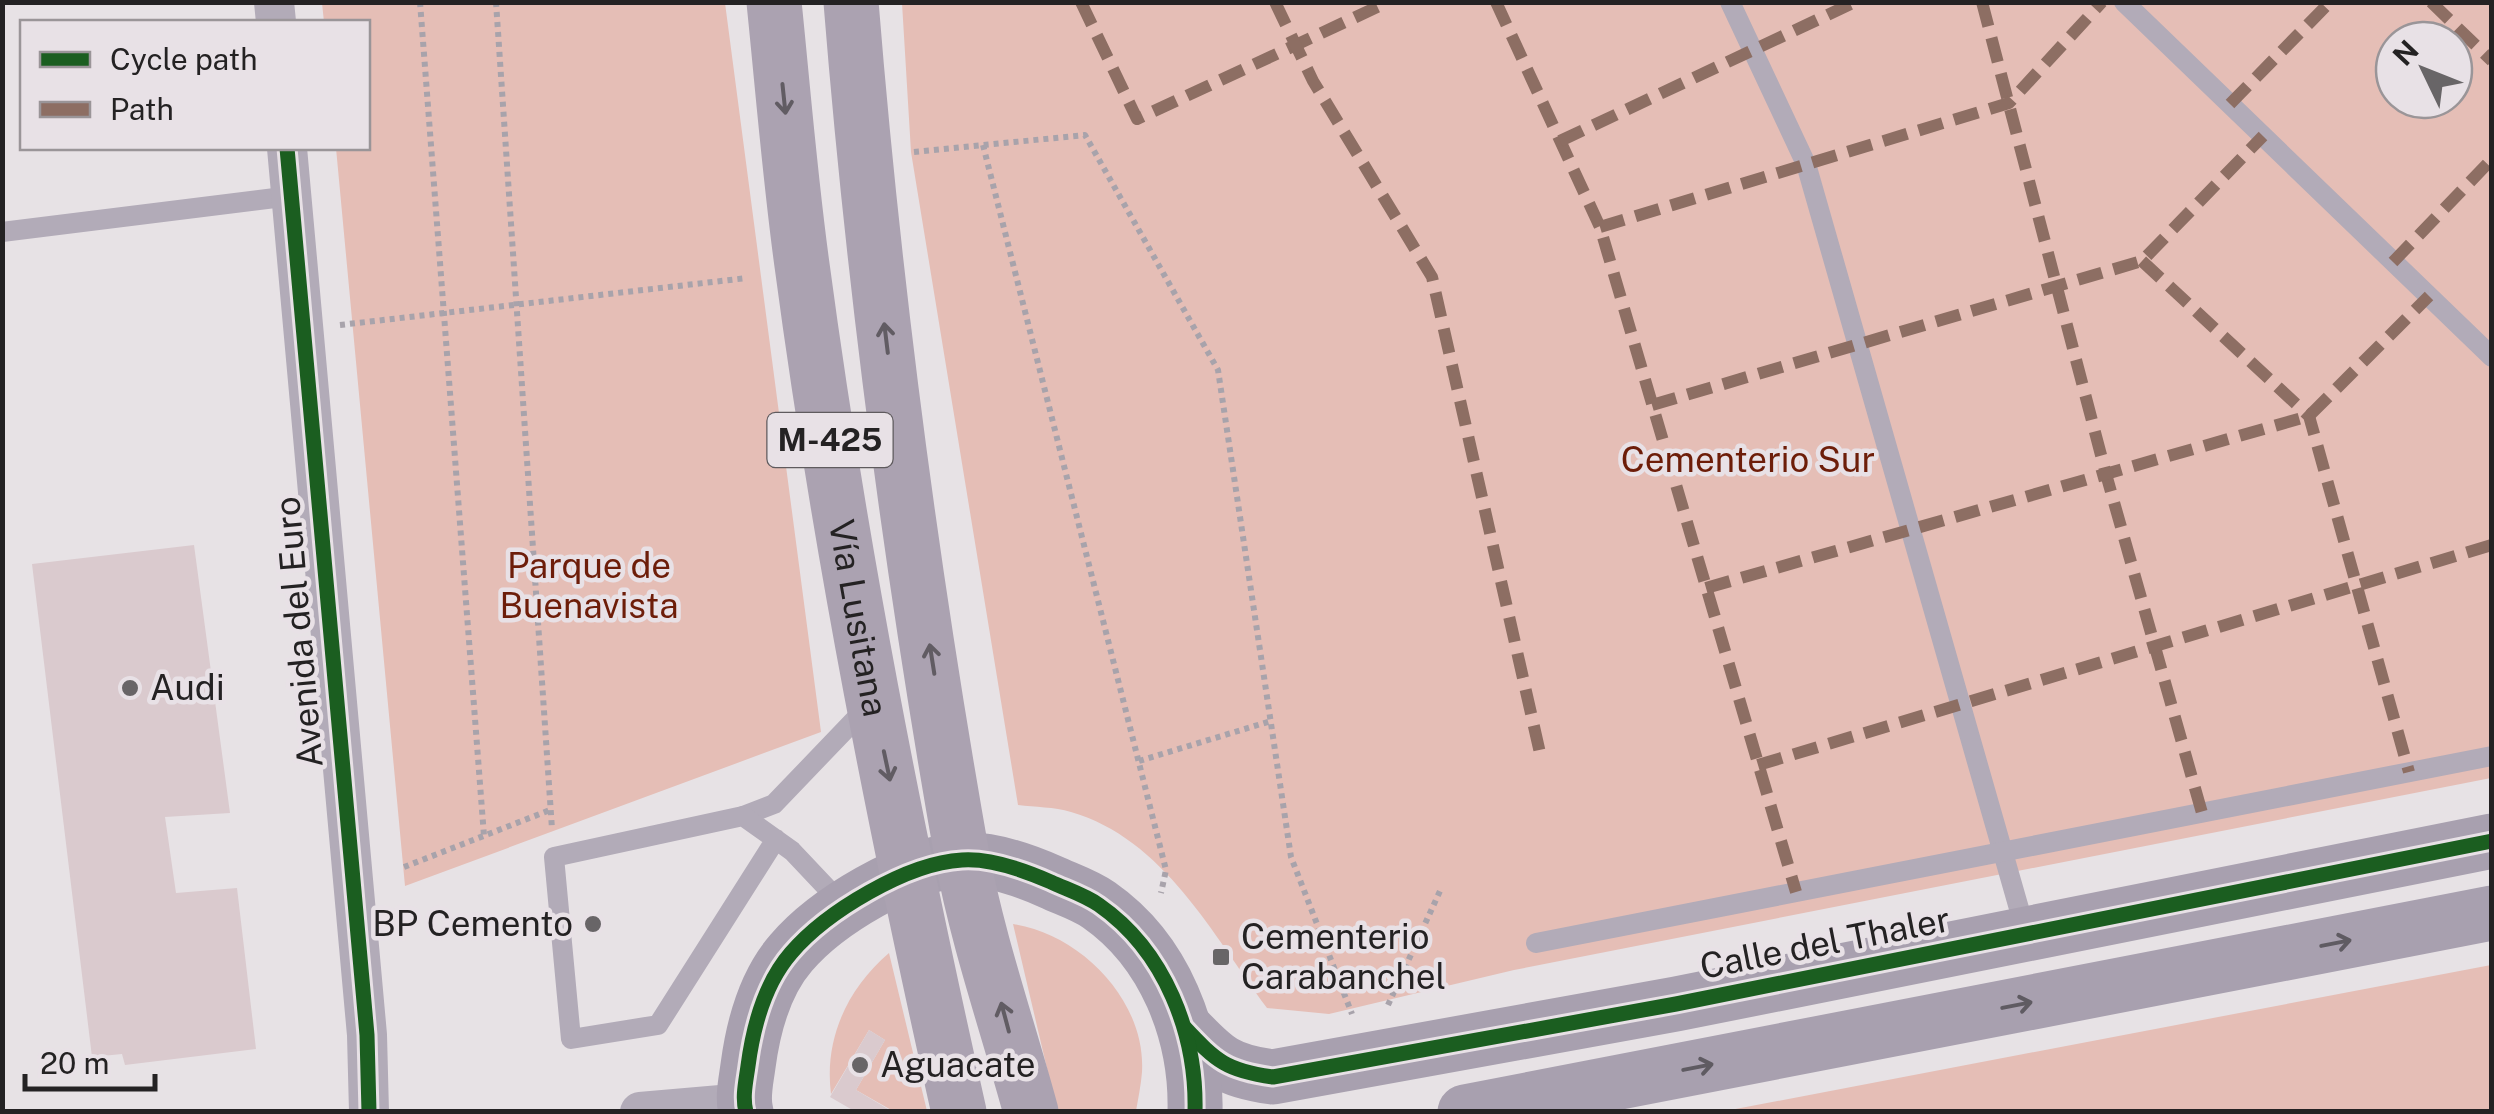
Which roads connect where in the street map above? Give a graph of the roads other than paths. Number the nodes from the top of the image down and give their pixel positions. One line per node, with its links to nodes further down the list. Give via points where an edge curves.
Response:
1 (774, 2): 9 (main road, Vía Lusitana / M-425, one-way to 9, via 802,265)
2 (850, 2): 15 (main road, Vía Lusitana / M-425, one-way to 2, via 899,449)
3 (1730, 2): 14 (lane, via 1806,164)
4 (2124, 2): 8 (lane)
5 (287, 150): 6 (street, Avenida del Euro)
6 (290, 196): 7 (lane); 25 (street, Avenida del Euro)
7 (2, 232)
8 (2490, 360)
9 (873, 701): 11 (lane, via 774,804); 16 (main road, Vía Lusitana / M-425, one-way to 16)
10 (2492, 756): 14 (lane)
11 (743, 816): 12 (lane); 12 (lane, via 554,857 571,1039 658,1025)
12 (776, 839): 17 (lane)
13 (2492, 841): 19 (street, Calle del Thaler)
14 (2002, 851): 19 (lane); 20 (lane)
15 (963, 860): 16 (street); 21 (street, via 1026,871 1099,905 1147,952); 28 (main road, M-425, one-way to 15)
16 (906, 875): 17 (street); 27 (main road, M-425)
17 (844, 906): 24 (street, via 789,954 754,1024)
18 (2492, 913): 22 (street, one-way to 18)
19 (2026, 934): 21 (street, Calle del Thaler, via 1273,1077 1236,1072 1212,1058)
20 (1536, 943)
21 (1185, 1028): 29 (street)
22 (1618, 1096): 23 (street)
23 (1525, 1106): 30 (street)
24 (745, 1107): 26 (street)
25 (369, 1112)
26 (640, 1112)
27 (959, 1112)
28 (1030, 1112)
29 (1195, 1112)
30 (1465, 1112)

